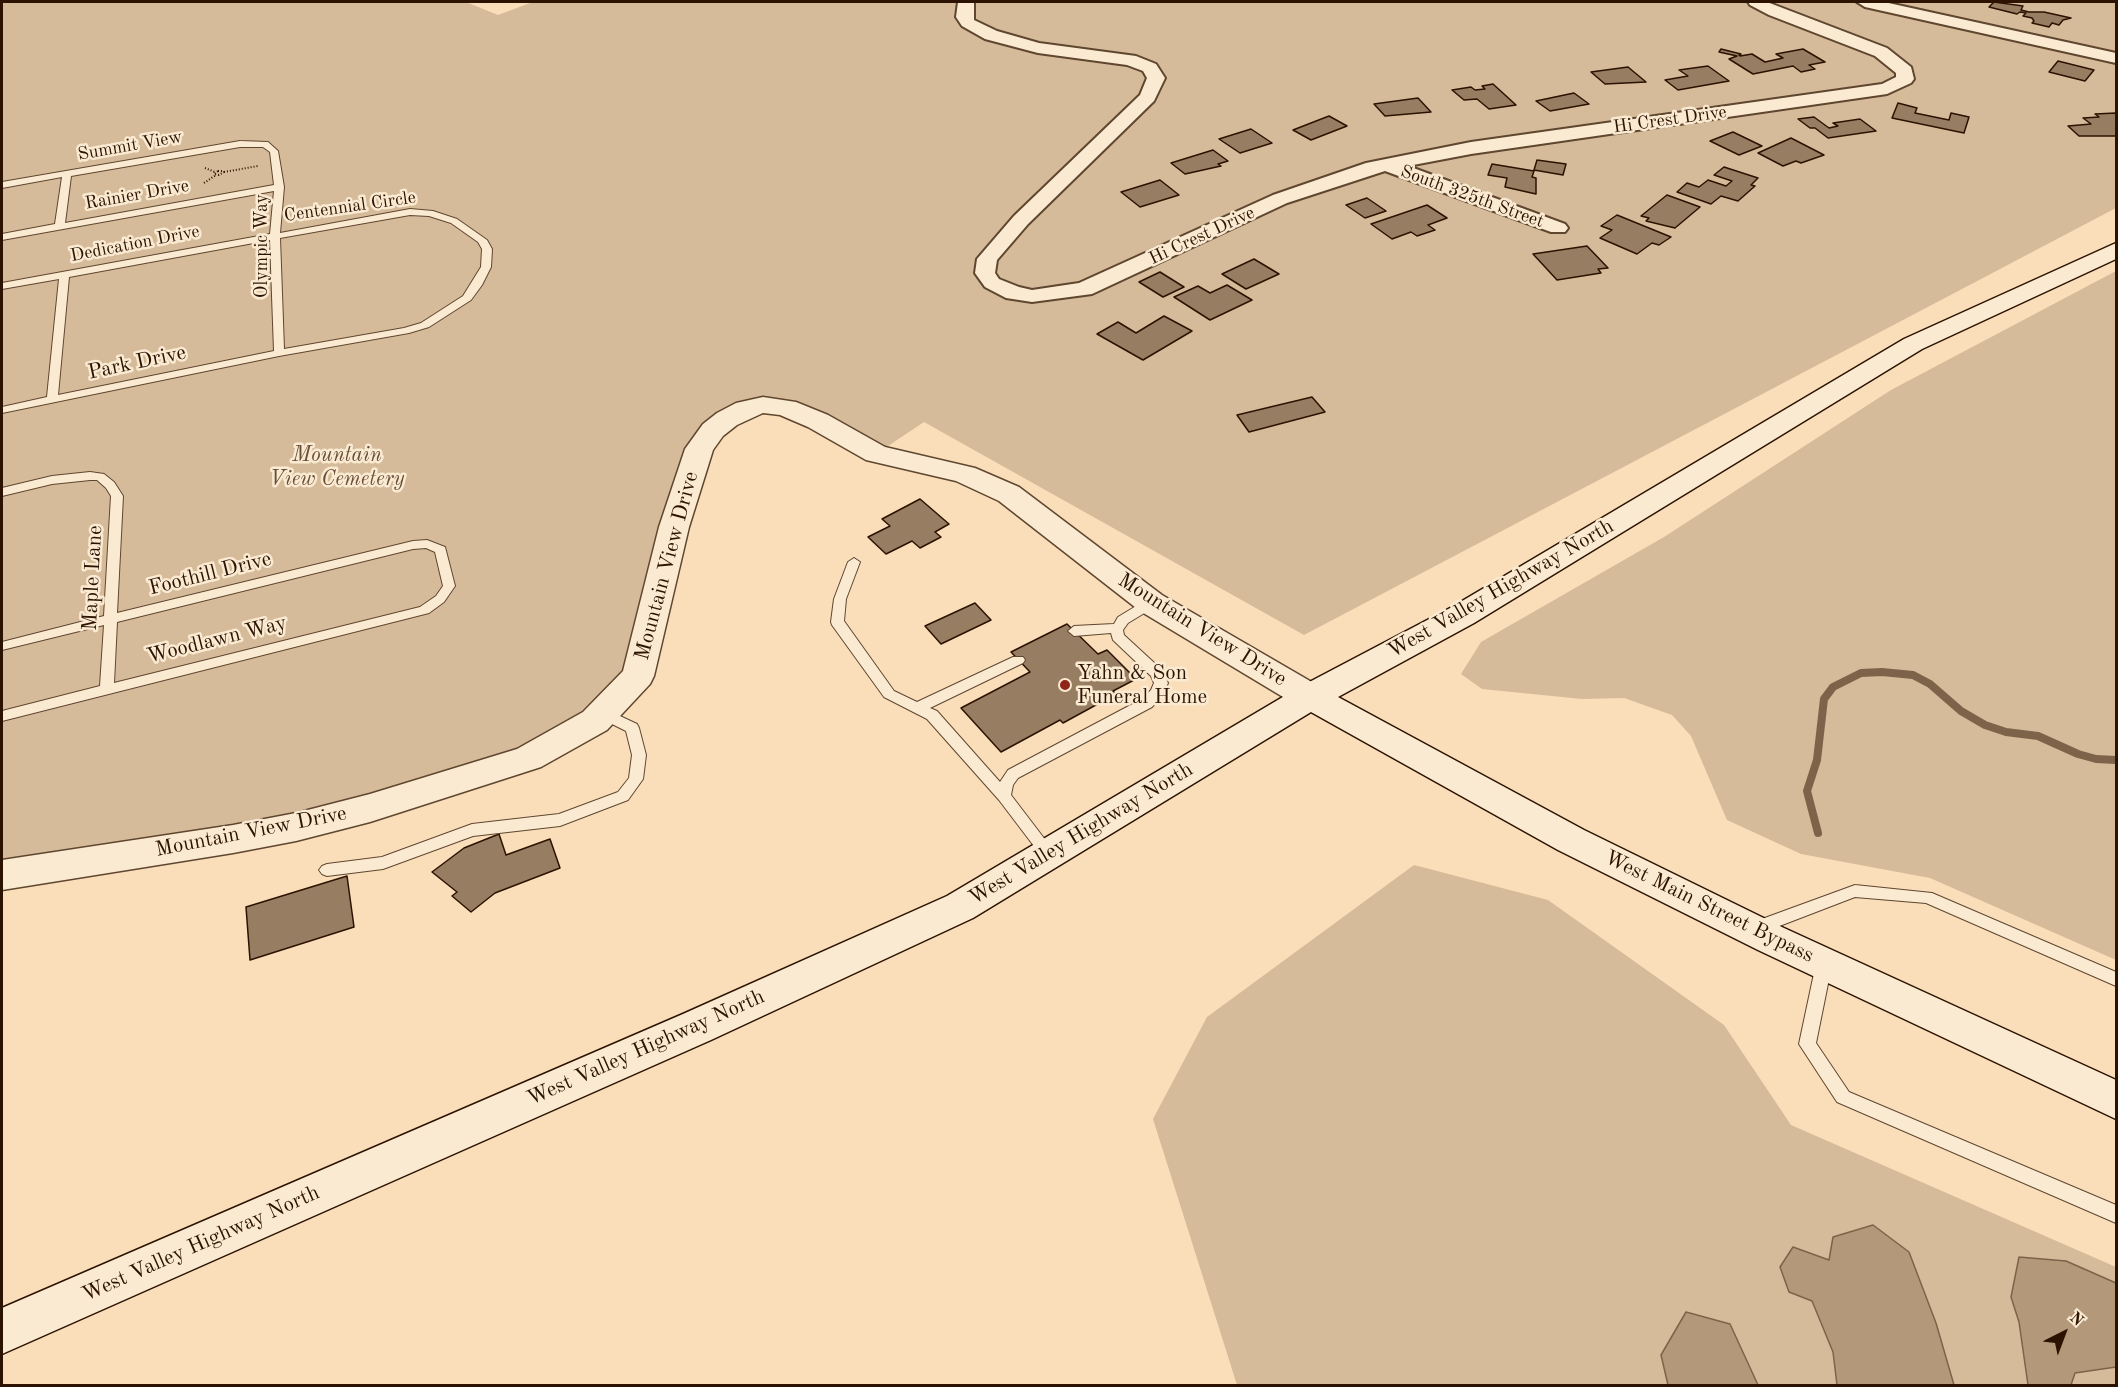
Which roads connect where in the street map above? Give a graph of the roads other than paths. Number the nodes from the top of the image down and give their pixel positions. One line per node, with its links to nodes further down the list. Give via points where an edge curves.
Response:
1 (966, 2): 8 (street, Hi Crest Drive, via 964,17 968,23 991,35 1038,48 1130,60 1150,68 1156,78 1148,97 992,251 984,273 1004,290 1032,296 1084,290 1280,199)
2 (1756, 2): 8 (street, Hi Crest Drive, via 1881,52 1905,71 1905,79 1887,89 1471,148)
3 (1865, 2): 5 (street)
4 (1953, 2): 5 (street)
5 (1936, 18): 6 (street)
6 (2116, 58)
7 (265, 144): 9 (lane, Summit View, via 240,144); 11 (lane, Olympic Way, via 274,151)
8 (1386, 165): 13 (street, South 325th Street)
9 (67, 174): 10 (lane, Summit View); 12 (lane)
10 (2, 185)
11 (279, 187): 12 (lane, Rainier Drive); 14 (lane, Olympic Way)
12 (60, 226): 15 (lane, Rainier Drive)
13 (1558, 228)
14 (275, 235): 17 (lane, Dedication Drive); 19 (lane, Olympic Way); 19 (lane, Centennial Circle, via 420,212 454,221 482,240 487,249 486,267 467,298 425,325)
15 (2, 237)
16 (2116, 250): 32 (main road, West Valley Highway North, via 1913,344 1463,615)
17 (64, 274): 18 (lane, Dedication Drive); 20 (lane)
18 (2, 286)
19 (279, 353): 20 (lane, Park Drive)
20 (52, 400): 21 (lane, Park Drive)
21 (2, 410)
22 (2, 492): 26 (lane, Maple Lane, via 67,477 100,477 110,485 117,496)
23 (427, 544): 26 (lane, Foothill Drive); 31 (lane, Woodlawn Way, via 441,550 449,586 440,599 424,610)
24 (854, 562): 33 (lane, via 840,599 837,622 889,694)
25 (1151, 603): 27 (lane, via 1123,620); 32 (main road, Mountain View Drive); 34 (main road, Mountain View Drive, via 1009,494 965,474 876,454 818,421 786,408 763,405 727,419 699,449 674,527 638,676)
26 (110, 618): 29 (lane, Foothill Drive); 31 (lane, Maple Lane)
27 (1118, 628): 28 (lane); 36 (lane, via 1118,637 1157,673 1161,683 1158,693 1148,703 1013,774)
28 (1074, 631)
29 (2, 646)
30 (1018, 660): 33 (lane)
31 (107, 689): 35 (lane, Woodlawn Way)
32 (1310, 697): 37 (main road, West Valley Highway North); 40 (main road, West Main Street Bypass, via 1571,840)
33 (917, 708): 36 (lane, via 932,715)
34 (603, 713): 38 (lane, via 632,728 639,755 636,779 623,796 560,820 472,830 383,863); 39 (main road, Mountain View Drive, via 529,758 370,808 233,839)
35 (2, 716)
36 (1004, 796): 37 (lane)
37 (1048, 854): 45 (main road, West Valley Highway North, via 960,907 697,1027)
38 (327, 870)
39 (2, 875)
40 (1751, 930): 41 (main road, West Main Street Bypass); 42 (lane, via 1855,891 1927,897)
41 (1824, 964): 43 (main road, West Main Street Bypass); 44 (lane, via 1807,1044 1843,1097)
42 (2116, 979)
43 (2116, 1100)
44 (2116, 1214)
45 (2, 1331)

